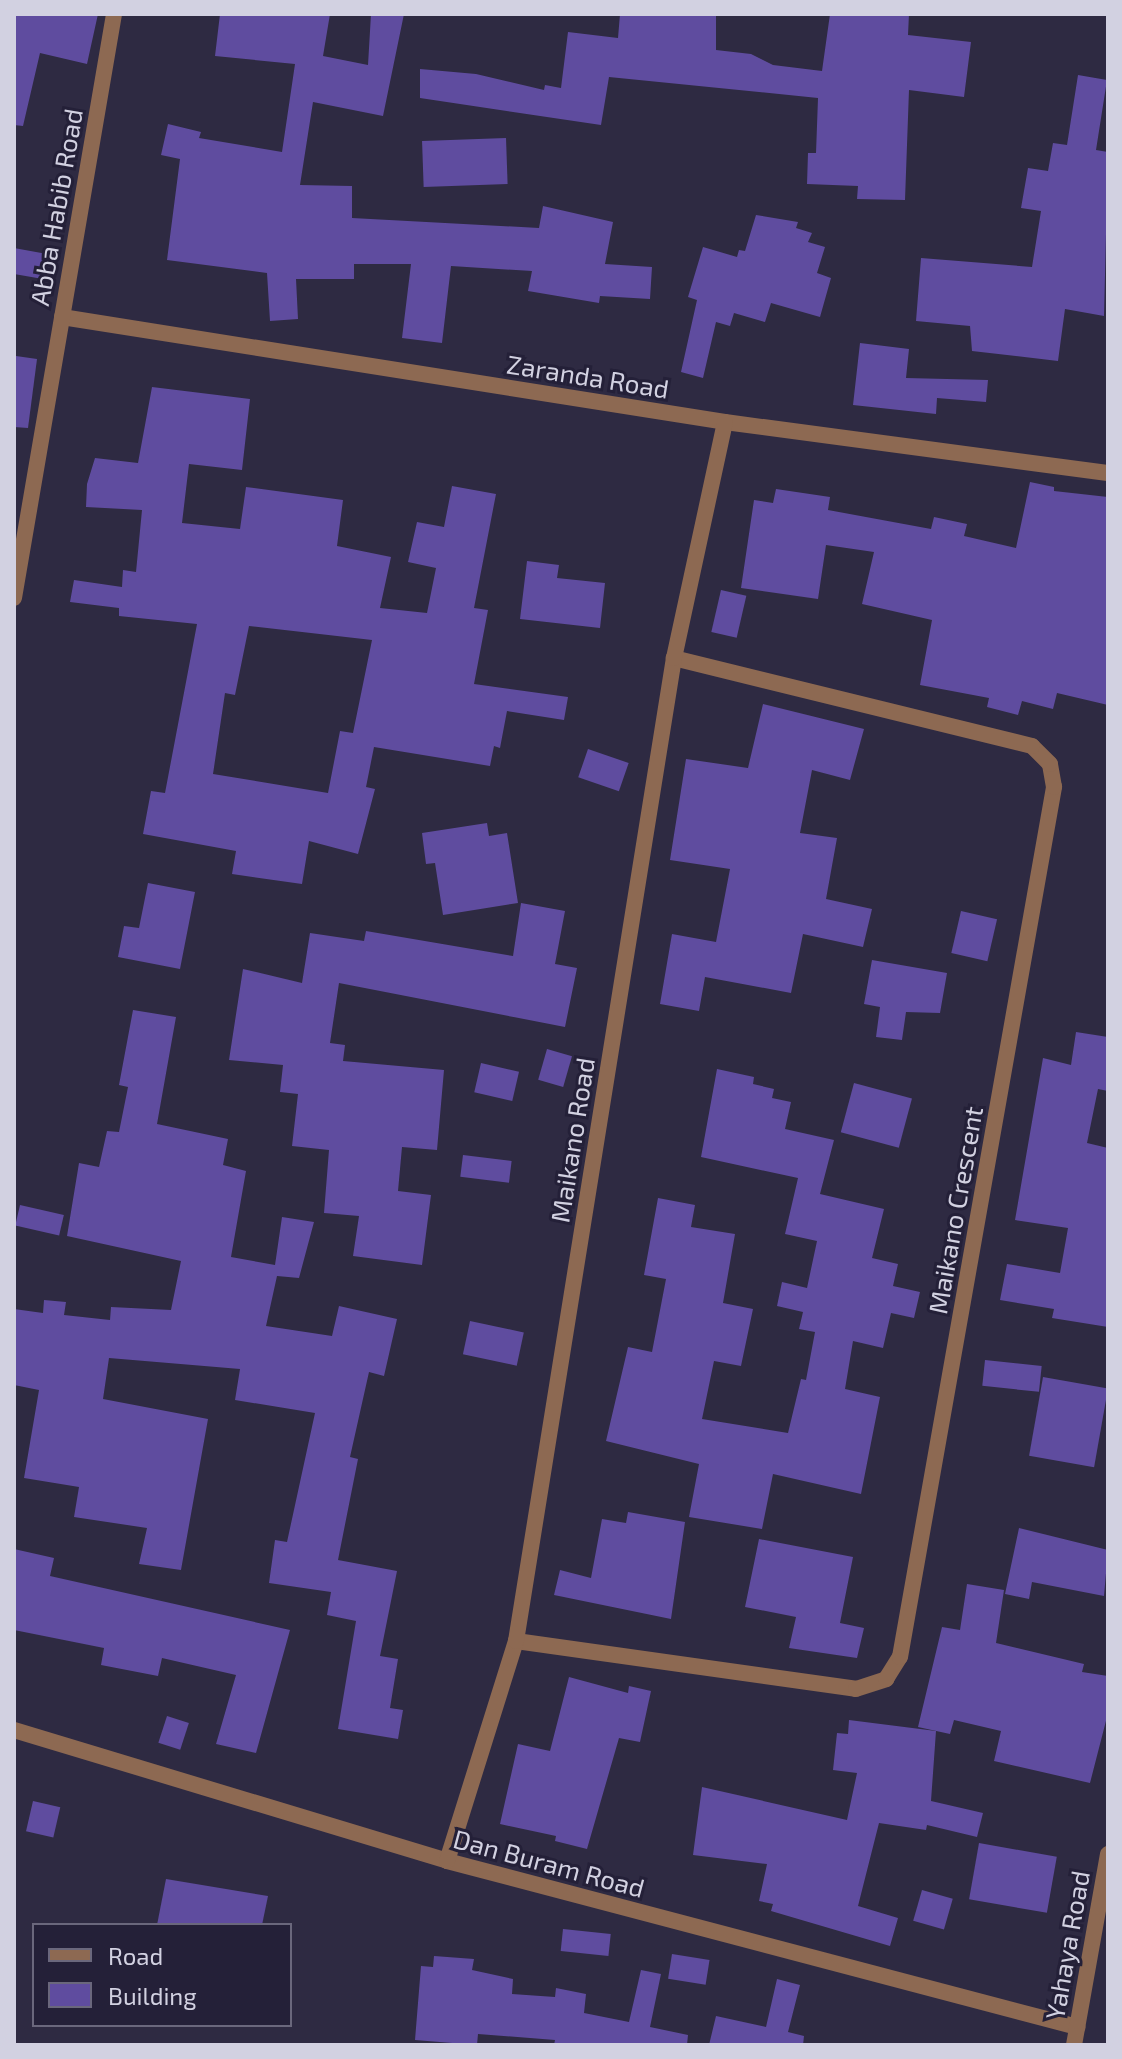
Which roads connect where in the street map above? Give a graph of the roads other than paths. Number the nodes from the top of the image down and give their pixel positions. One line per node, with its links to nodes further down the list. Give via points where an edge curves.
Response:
1 (114, 14): 2 (street, Abba Habib Road)
2 (62, 317): 3 (street, Zaranda Road); 5 (street, Abba Habib Road)
3 (725, 422): 4 (street, Zaranda Road); 6 (street, Maikano Road)
4 (1108, 473)
5 (14, 598)
6 (674, 658): 7 (street, Maikano Road); 7 (street, Maikano Crescent, via 1032,746 1050,764 1054,787 900,1657 886,1679 856,1689)
7 (516, 1641): 10 (street, Maikano Road)
8 (14, 1730): 10 (street, Dan Buram Road)
9 (1108, 1854): 11 (street, Yahaya Road)
10 (447, 1861): 11 (street, Dan Buram Road)
11 (1077, 2027): 12 (street, Yahaya Road)
12 (1074, 2045)

